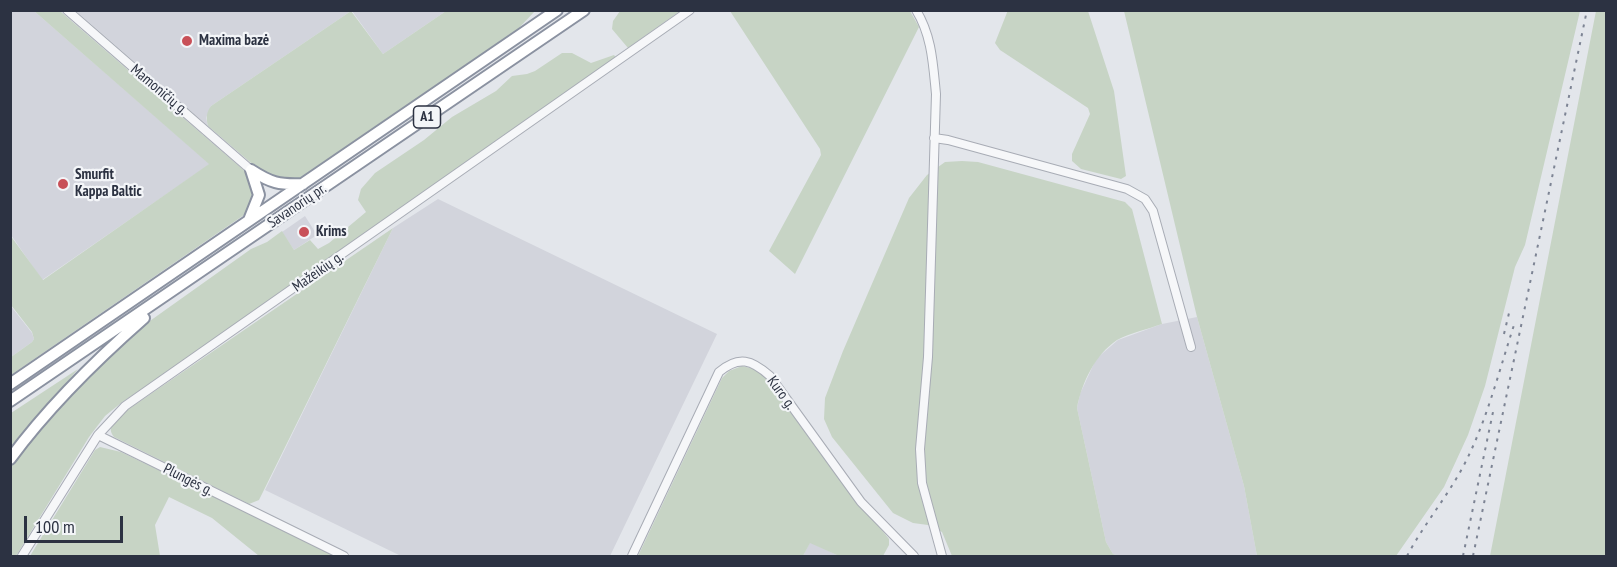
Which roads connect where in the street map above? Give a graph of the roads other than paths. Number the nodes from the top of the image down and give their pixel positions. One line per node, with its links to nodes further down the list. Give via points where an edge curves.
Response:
1 (67, 10): 7 (street, Mamoničių g.)
2 (557, 10): 8 (highway, Savanorių pr. / A1)
3 (584, 10): 10 (highway, Savanorių pr. / A1)
4 (690, 10): 14 (street, Mažeikių g., via 124,406)
5 (916, 10): 6 (street, via 932,54 936,94)
6 (934, 138): 11 (street, via 1127,189 1145,199 1153,211); 20 (street, via 928,357 920,449 922,483)
7 (251, 170): 8 (highway, via 282,185); 9 (highway, via 259,195)
8 (303, 184): 9 (highway, Savanorių pr. / A1)
9 (247, 223): 12 (highway, Savanorių pr. / A1)
10 (178, 288): 13 (highway, Savanorių pr. / A1); 15 (highway, via 69,387)
11 (1191, 347)
12 (10, 384)
13 (10, 401)
14 (98, 435): 16 (street, Mažeikių g.); 17 (street, Plungės g.)
15 (10, 459)
16 (22, 556)
17 (344, 556)
18 (632, 556): 19 (street, Kuro g., via 719,372 736,362 747,361 770,376 861,502)
19 (914, 556)
20 (942, 556)

